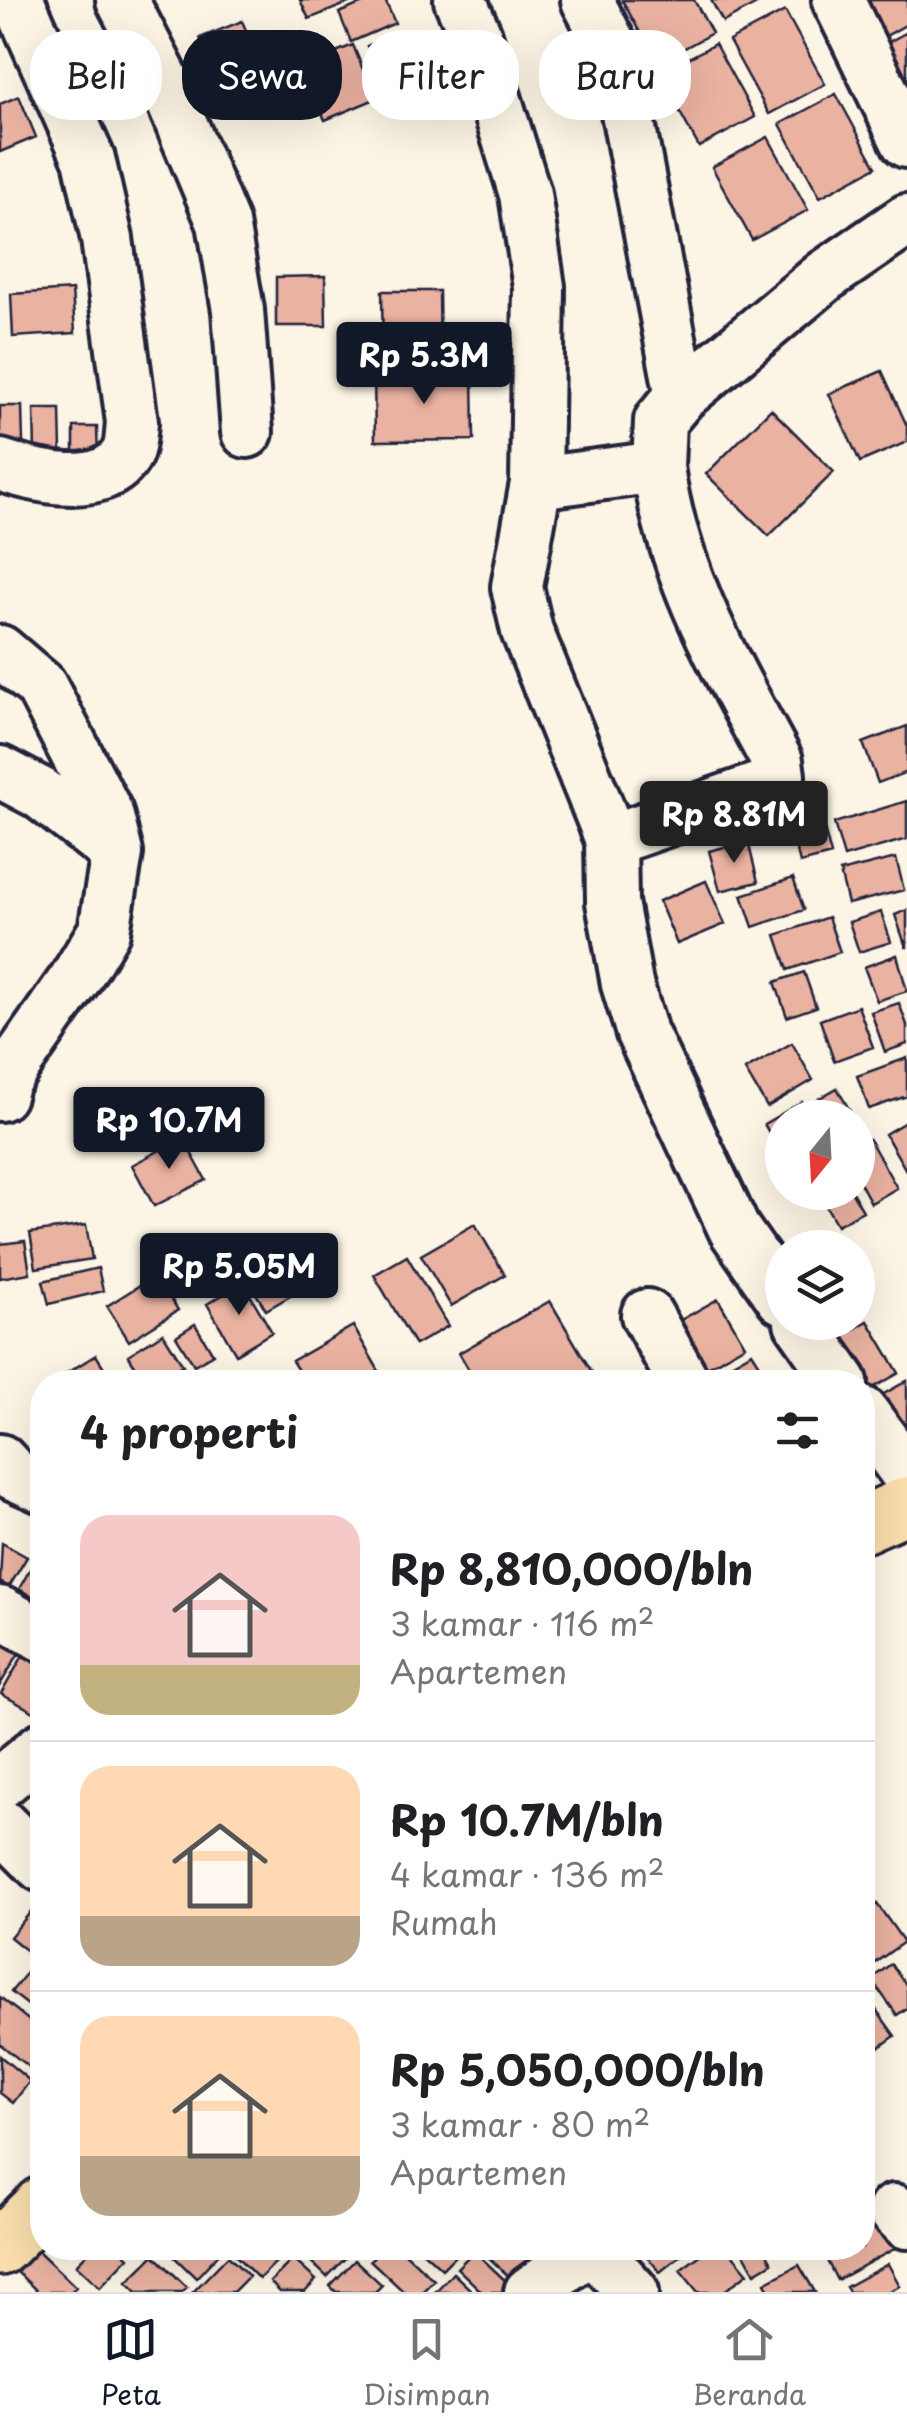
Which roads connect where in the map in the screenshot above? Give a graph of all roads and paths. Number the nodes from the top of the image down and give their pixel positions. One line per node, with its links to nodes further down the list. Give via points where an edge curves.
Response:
1 (18, 0): 10 (street, via 89,159 132,422 128,451 115,468 82,481)
2 (122, 0): 9 (street, via 224,223)
3 (460, 0): 12 (street, via 525,194 540,287)
4 (587, 0): 8 (street, via 616,55)
5 (838, 0): 6 (street)
6 (907, 142)
7 (907, 220): 8 (street, via 826,276)
8 (681, 396): 11 (street, via 660,421)
9 (247, 432)
10 (0, 465)
11 (658, 468): 12 (street); 15 (street, via 675,549 779,776)
12 (536, 483): 15 (street, via 517,587 527,631)
13 (0, 650): 16 (street, via 41,686 107,813)
14 (0, 772): 16 (street, via 40,793)
15 (611, 840): 18 (street, via 612,902 642,1033 734,1229)
16 (117, 853): 17 (street, via 104,931)
17 (0, 1095)
18 (765, 1274)
19 (648, 1315): 21 (street)
20 (813, 1340): 22 (street)
21 (678, 1370)
22 (834, 1370)
23 (875, 1430): 25 (street)
24 (0, 1460): 26 (street)
25 (907, 1474)
26 (30, 1482)
27 (907, 1505): 28 (highway)
28 (875, 1519)
29 (0, 1612): 30 (street)
30 (30, 1628)
31 (30, 1758): 32 (street)
32 (0, 1783)
33 (0, 1824): 34 (street)
34 (30, 1854)
35 (30, 2217): 36 (highway)
36 (0, 2247)
37 (575, 2260): 39 (street)
38 (603, 2260): 40 (street)
39 (530, 2292)
40 (633, 2292)

